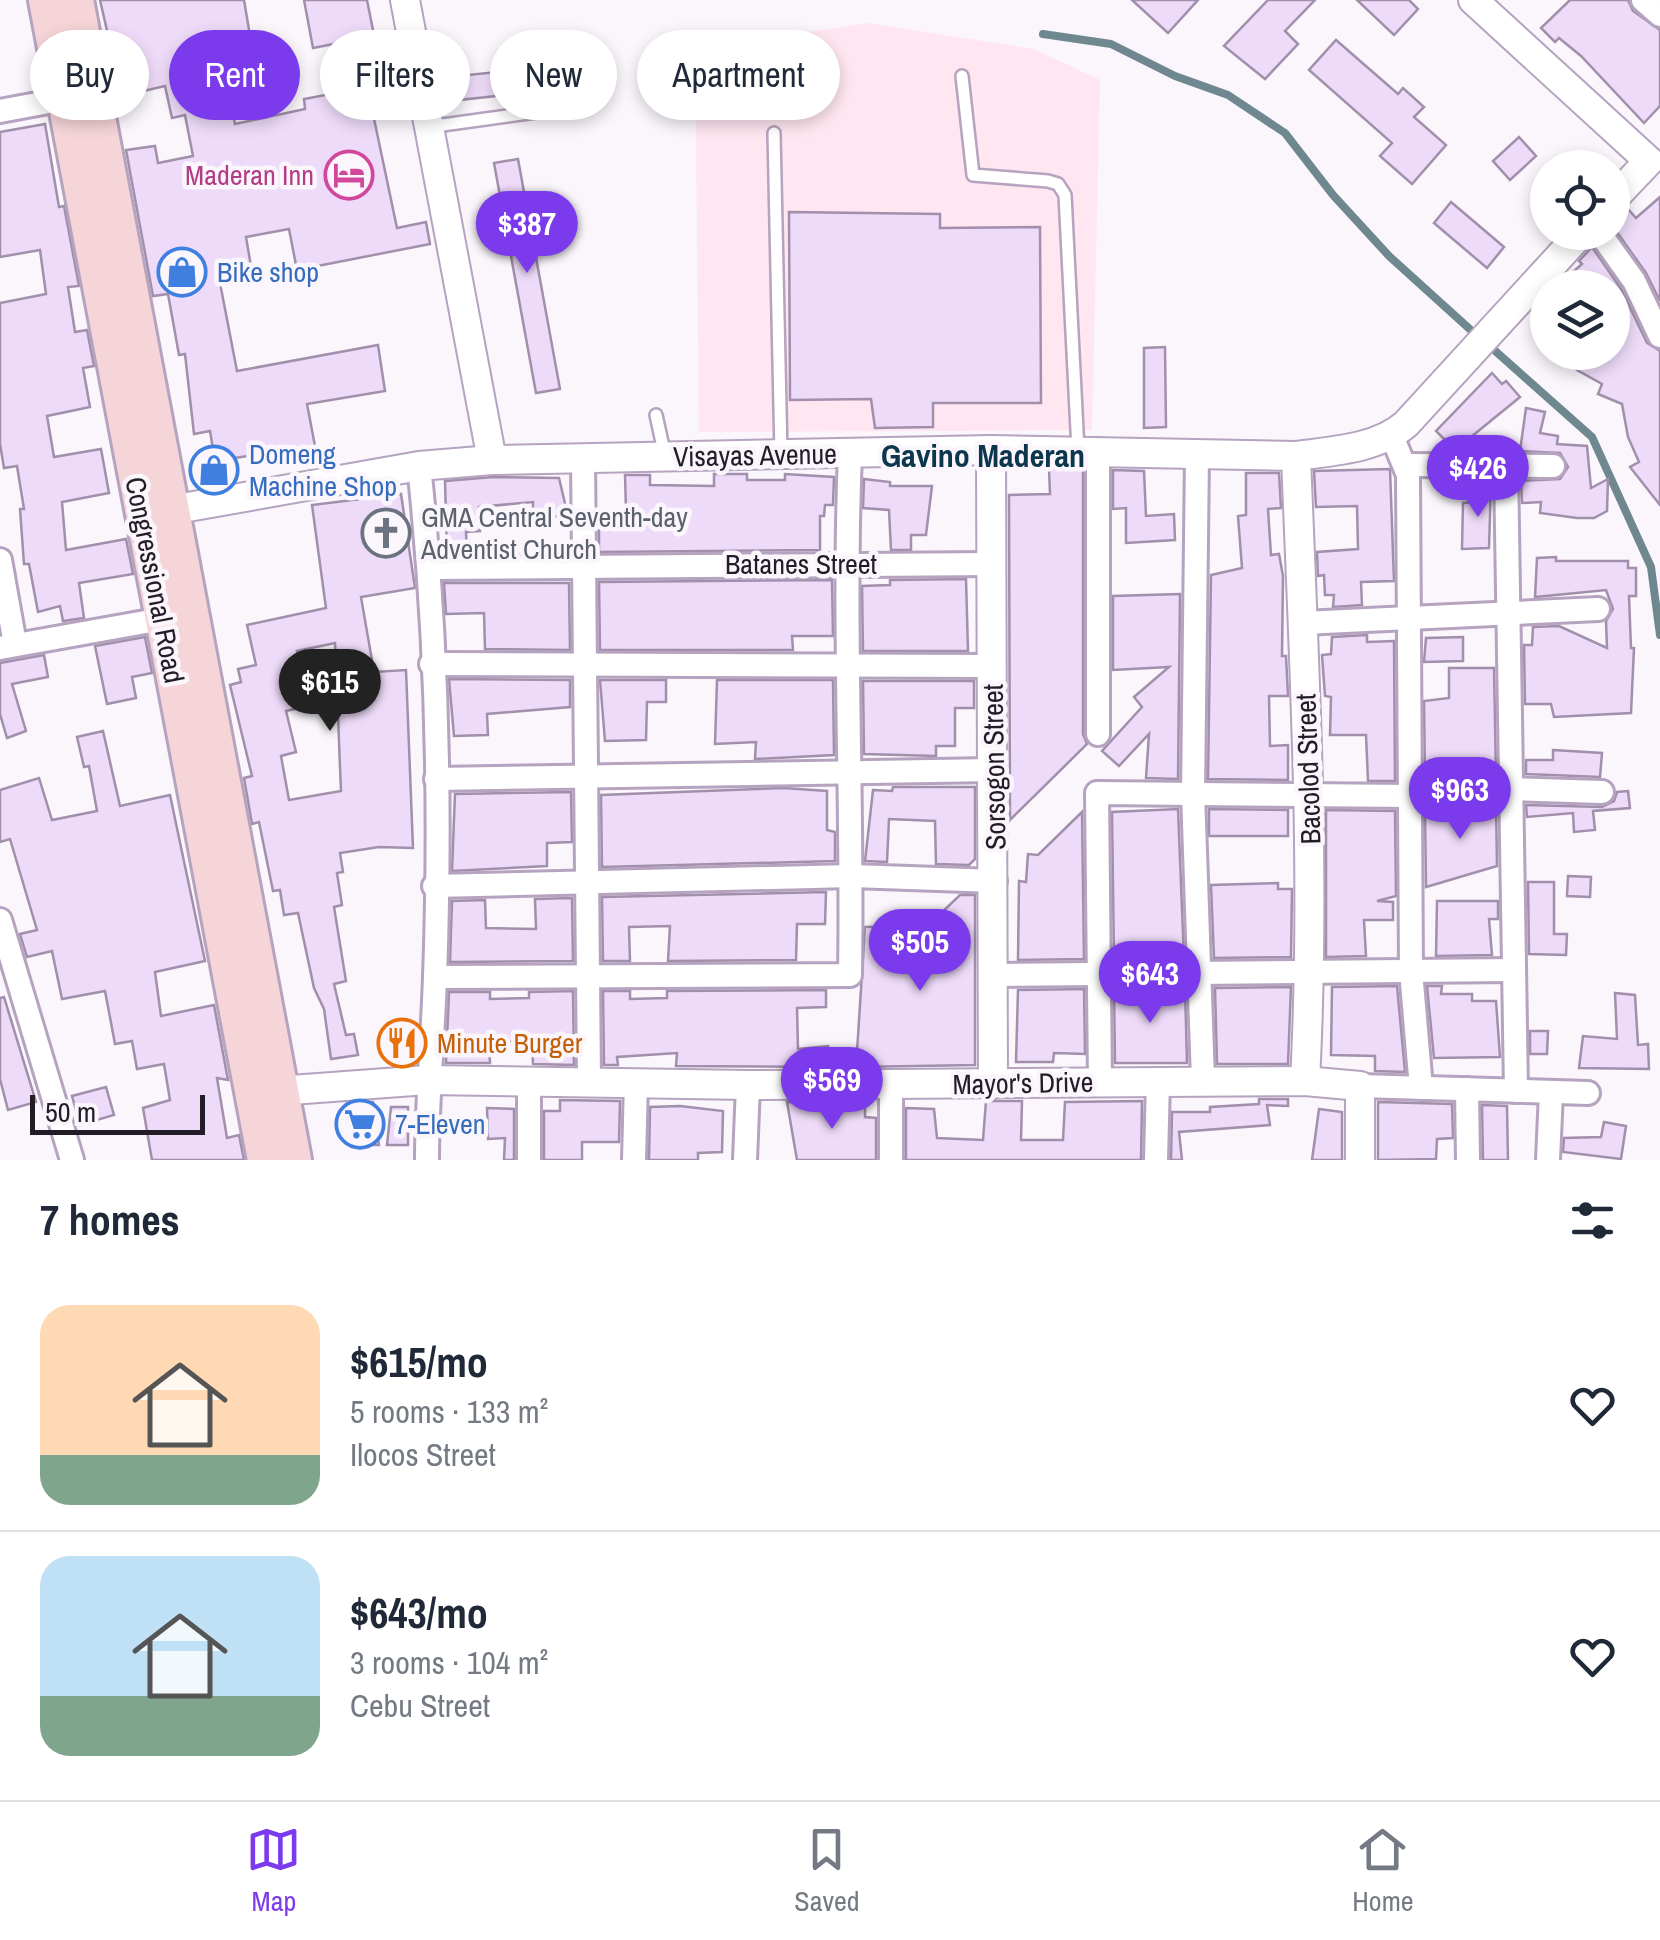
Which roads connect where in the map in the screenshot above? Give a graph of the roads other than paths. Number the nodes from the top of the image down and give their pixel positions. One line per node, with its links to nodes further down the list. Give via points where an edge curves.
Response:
1 (45, 0): 7 (main road, Congressional Road)
2 (77, 0): 8 (main road, Congressional Road)
3 (404, 0): 14 (street)
4 (1472, 0): 16 (street)
5 (1644, 0): 6 (street)
6 (1660, 14)
7 (56, 30)
8 (78, 30)
9 (962, 76): 25 (lane, via 973,175 1048,181 1065,195)
10 (30, 105): 11 (street)
11 (0, 111)
12 (490, 118): 14 (lane)
13 (85, 120): 21 (main road, Congressional Road)
14 (428, 127): 32 (street)
15 (774, 133): 27 (lane)
16 (1655, 156): 17 (street)
17 (1630, 182)
18 (1565, 250): 23 (street)
19 (1612, 250): 20 (street)
20 (1660, 336)
21 (134, 380): 37 (main road, Congressional Road); 38 (main road, Congressional Road)
22 (656, 416): 29 (lane)
23 (1392, 436): 30 (street, Visayas Avenue); 33 (street)
24 (991, 450): 25 (street, Visayas Avenue); 26 (street, Visayas Avenue); 41 (street, Sorsogon Street)
25 (1088, 450): 28 (street, Visayas Avenue); 54 (street)
26 (850, 453): 27 (street, Visayas Avenue); 40 (street)
27 (781, 454): 29 (street, Visayas Avenue)
28 (1197, 454): 30 (street, Visayas Avenue); 61 (street)
29 (665, 456): 31 (street, Visayas Avenue)
30 (1296, 456): 48 (street, Bacolod Street)
31 (582, 458): 32 (street, Visayas Avenue); 42 (street)
32 (492, 460): 34 (street, Visayas Avenue)
33 (1406, 465): 35 (street); 46 (street)
34 (419, 466): 37 (street, Visayas Avenue); 43 (street)
35 (1506, 466): 36 (street); 45 (street)
36 (1552, 466)
37 (174, 508): 38 (street, Visayas Avenue); 91 (main road, Congressional Road)
38 (142, 515): 47 (main road, Congressional Road)
39 (0, 560): 49 (street)
40 (845, 564): 41 (street, Batanes Street); 42 (street, Batanes Street); 52 (street)
41 (992, 564): 53 (street, Sorsogon Street)
42 (582, 565): 43 (street, Batanes Street); 51 (street)
43 (430, 568): 50 (street)
44 (1598, 609): 45 (street)
45 (1508, 611): 46 (street); 59 (street)
46 (1412, 616): 48 (street); 63 (street)
47 (162, 619): 49 (street); 91 (main road, Congressional Road)
48 (1303, 623): 62 (street, Bacolod Street)
49 (8, 646)
50 (431, 664): 51 (street); 58 (street)
51 (581, 664): 52 (street); 57 (street)
52 (846, 664): 53 (street); 55 (street)
53 (993, 666): 56 (street, Sorsogon Street)
54 (1098, 734)
55 (851, 770): 56 (street); 57 (street); 64 (street)
56 (994, 770): 66 (street, Sorsogon Street)
57 (588, 775): 58 (street); 65 (street)
58 (436, 779): 67 (street)
59 (1511, 789): 60 (street); 63 (street); 69 (street)
60 (1602, 792)
61 (1193, 794): 62 (street); 72 (street); 74 (street, via 1097,793)
62 (1310, 795): 63 (street); 71 (street, Bacolod Street)
63 (1412, 796): 70 (street)
64 (852, 876): 65 (street); 66 (street); 76 (street, via 850,975)
65 (588, 880): 67 (street); 76 (street)
66 (995, 881): 73 (street, Sorsogon Street)
67 (434, 886): 75 (street)
68 (0, 920): 95 (street)
69 (1514, 970): 70 (street); 92 (street)
70 (1411, 972): 71 (street); 89 (street)
71 (1311, 973): 72 (street); 82 (street, Bacolod Street)
72 (1200, 974): 74 (street); 80 (street)
73 (996, 975): 74 (street); 86 (street, Sorsogon Street)
74 (1100, 976): 84 (street)
75 (435, 978): 76 (street); 77 (street)
76 (586, 978): 79 (street)
77 (427, 1080): 78 (street, Mayor's Drive); 91 (street, Mayor's Drive); 98 (street)
78 (529, 1080): 79 (street, Mayor's Drive); 99 (street)
79 (589, 1080): 83 (street, Mayor's Drive)
80 (1203, 1080): 81 (street, Mayor's Drive); 82 (street, Mayor's Drive)
81 (1158, 1081): 84 (street, Mayor's Drive); 103 (street)
82 (1306, 1081): 88 (street, Mayor's Drive)
83 (636, 1082): 87 (street, Mayor's Drive); 100 (street)
84 (1100, 1082): 86 (street, Mayor's Drive)
85 (891, 1084): 86 (street, Mayor's Drive); 87 (street, Mayor's Drive); 102 (street)
86 (993, 1084)
87 (748, 1085): 101 (street)
88 (1360, 1086): 89 (street); 104 (street)
89 (1421, 1088): 90 (street)
90 (1467, 1089): 92 (street); 105 (street)
91 (267, 1091): 96 (main road, Congressional Road); 97 (main road, Congressional Road)
92 (1516, 1091): 93 (street)
93 (1551, 1092): 94 (street); 106 (street)
94 (1588, 1093)
95 (72, 1160)
96 (264, 1160)
97 (295, 1160)
98 (427, 1160)
99 (529, 1160)
100 (634, 1160)
101 (745, 1160)
102 (892, 1160)
103 (1156, 1160)
104 (1360, 1160)
105 (1468, 1160)
106 (1548, 1160)

